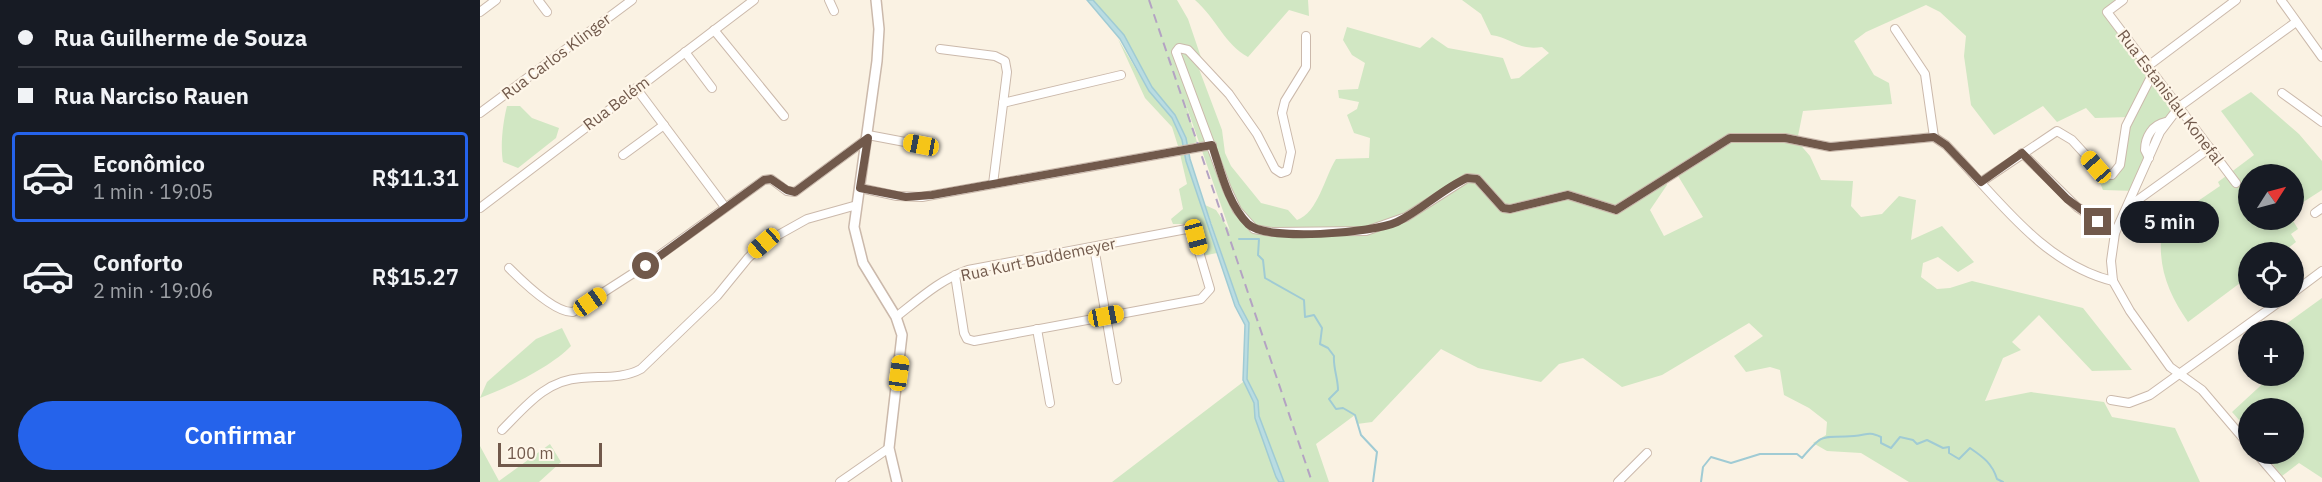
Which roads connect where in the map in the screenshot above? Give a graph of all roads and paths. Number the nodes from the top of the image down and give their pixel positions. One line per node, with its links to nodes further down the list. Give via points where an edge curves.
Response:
1 (496, 0): 11 (street)
2 (538, 0): 12 (street)
3 (632, 0): 27 (street, Rua Carlos Klinger)
4 (754, 0): 15 (street, Rua Belém)
5 (829, 0): 10 (street)
6 (876, 0): 31 (street, via 878,46)
7 (2123, 0): 20 (street, Rua Estanislau Konefal, via 2107,12)
8 (2236, 0): 20 (street)
9 (2281, 0): 13 (street)
10 (834, 11)
11 (480, 12)
12 (547, 12)
13 (2296, 21): 19 (street); 26 (street)
14 (1895, 28): 32 (street, via 1924,74)
15 (714, 30): 18 (street, Rua Belém); 28 (street)
16 (1306, 36): 34 (street, via 1306,67 1282,113 1291,152 1287,171 1281,173 1229,94 1188,50 1179,48 1178,60)
17 (940, 49): 25 (street, via 995,56 1005,61)
18 (685, 52): 22 (street, Rua Belém); 23 (street)
19 (2322, 57)
20 (2151, 69): 26 (street, Rua Estanislau Konefal); 36 (street, via 2126,126 2120,165 2112,175 2104,175 2072,140 2057,131)
21 (1121, 75): 25 (street)
22 (636, 88): 30 (street); 46 (street, Rua Belém)
23 (712, 88)
24 (2282, 93): 29 (street)
25 (1003, 103): 41 (street)
26 (2179, 107): 35 (street, Rua Estanislau Konefal); 38 (street, via 2166,122)
27 (480, 113)
28 (784, 116)
29 (2322, 122)
30 (664, 125): 37 (street); 45 (street)
31 (868, 137): 33 (street); 42 (street); 45 (street, via 795,192 767,178)
32 (1934, 137): 34 (street, via 1830,147 1785,138 1730,138 1616,210 1568,195 1503,208 1477,179 1467,178 1385,226 1326,234 1263,232 1249,225 1233,201); 39 (street)
33 (921, 145)
34 (1212, 145): 41 (street)
35 (2210, 148): 40 (street, Rua Estanislau Konefal); 43 (street)
36 (2022, 153): 39 (street); 48 (street, via 2077,207)
37 (623, 155)
38 (2141, 177): 43 (street); 47 (street)
39 (1981, 182): 53 (street, via 2063,260 2082,272)
40 (2236, 183)
41 (993, 184): 42 (street, via 914,197)
42 (860, 188): 44 (street)
43 (2154, 189): 47 (street)
44 (857, 206): 57 (street, via 854,227 859,252 868,274); 63 (street, via 807,219 764,243 717,296 641,369 627,375 560,382 541,391)
45 (725, 207): 50 (street, via 646,266 573,312 566,312 535,292)
46 (480, 208)
47 (2127, 208): 48 (street)
48 (2115, 233): 53 (street)
49 (1094, 247): 52 (street, Rua Kurt Buddemeyer); 56 (street); 56 (street, Rua Kurt Buddemeyer, via 1192,228 1210,289 1201,299)
50 (509, 268)
51 (2322, 271): 54 (street)
52 (955, 275): 57 (street, Rua Kurt Buddemeyer); 58 (street, via 968,339)
53 (2113, 281): 59 (street, via 2152,344)
54 (2304, 284)
55 (2271, 308): 59 (street)
56 (1106, 316): 58 (street); 60 (street)
57 (896, 317): 65 (street, via 903,343)
58 (1037, 329): 62 (street)
59 (2179, 374): 61 (street, via 2141,400); 64 (street, via 2202,390)
60 (1117, 380)
61 (2111, 400)
62 (1050, 403)
63 (502, 430)
64 (2238, 432)
65 (889, 448): 68 (street); 69 (street)
66 (1647, 453): 70 (street)
67 (2265, 464): 71 (street)
68 (840, 482)
69 (897, 482)
70 (1618, 482)
71 (2281, 482)

